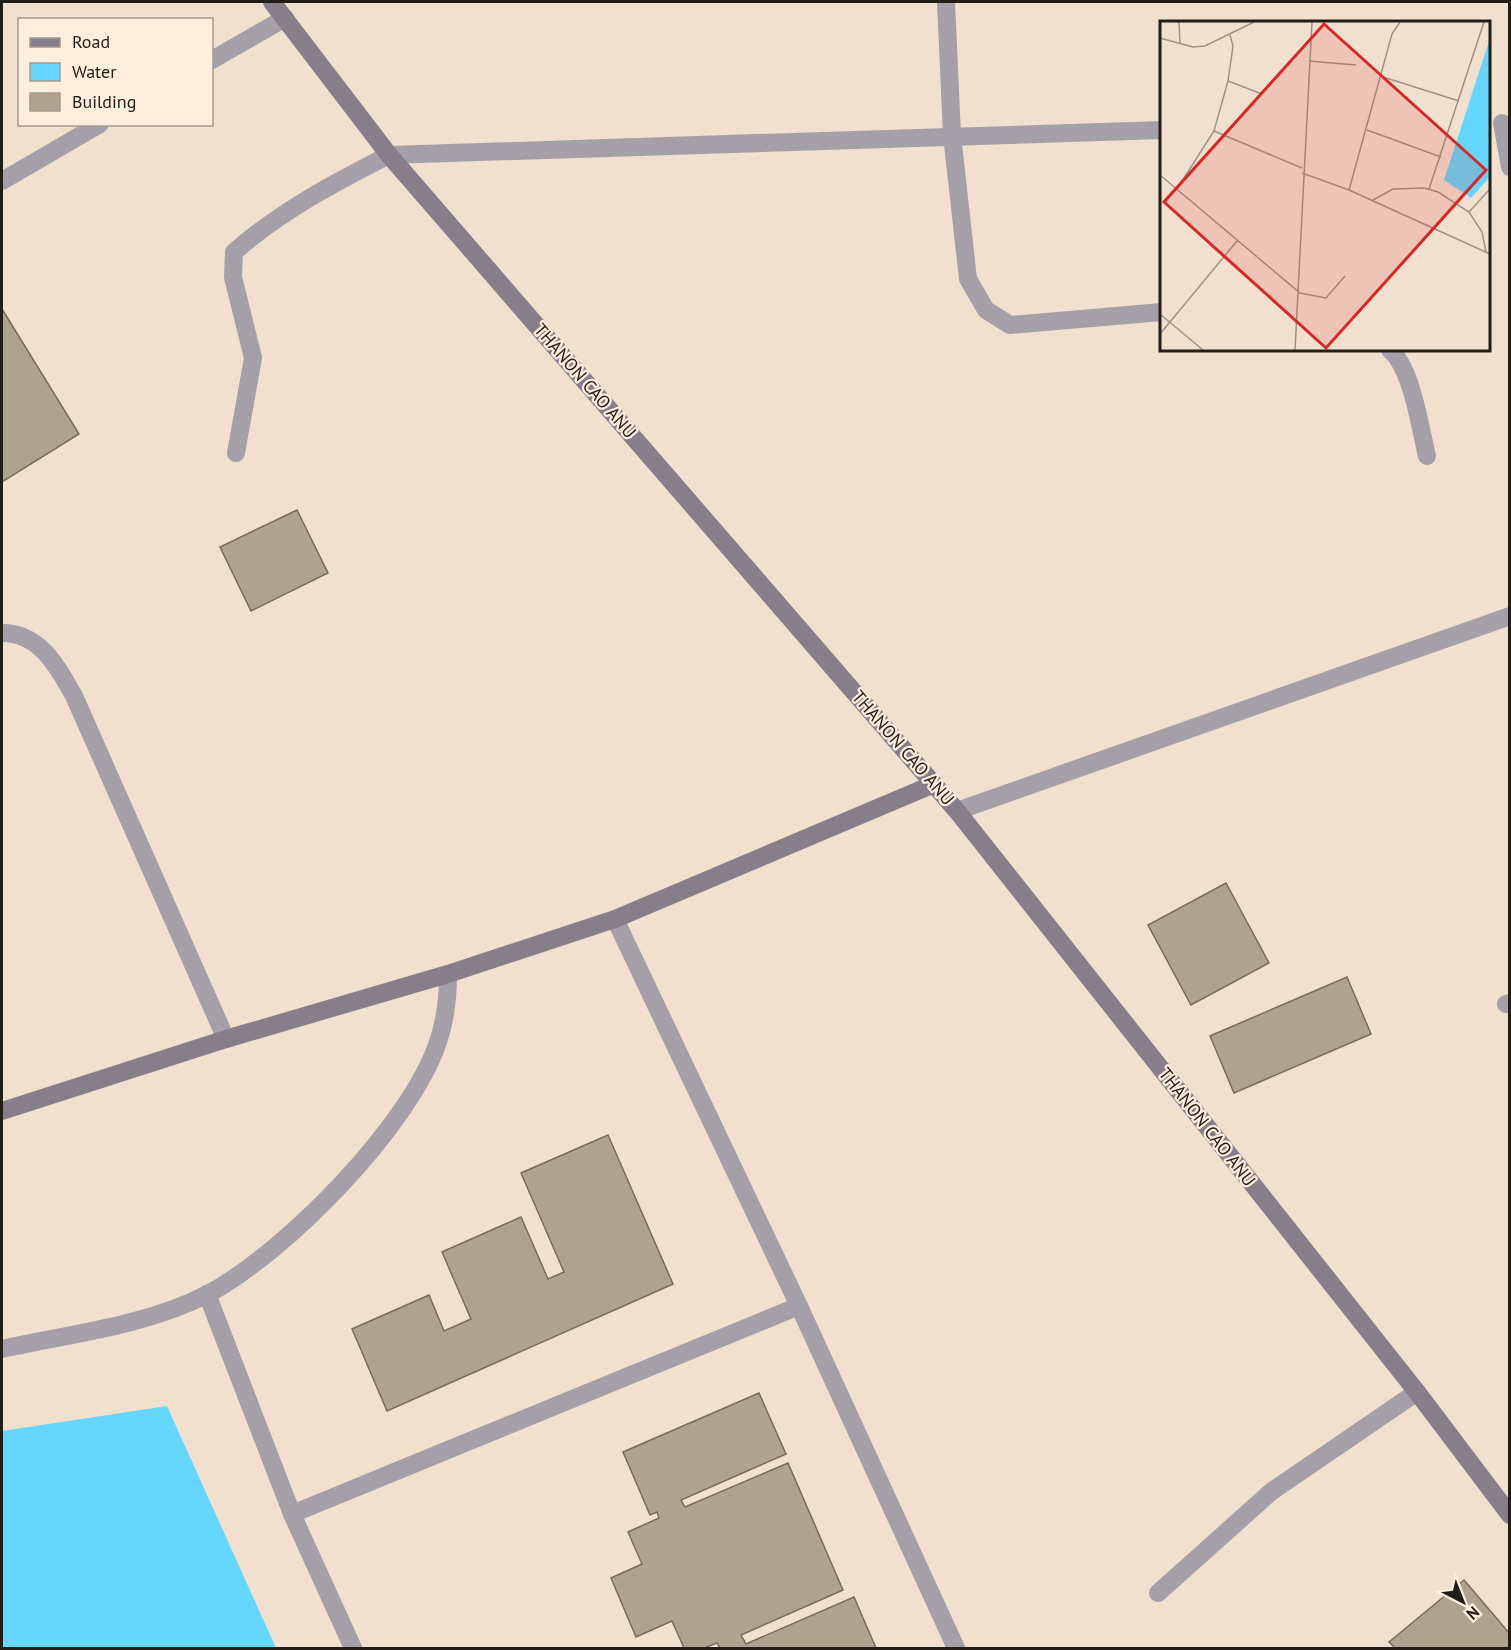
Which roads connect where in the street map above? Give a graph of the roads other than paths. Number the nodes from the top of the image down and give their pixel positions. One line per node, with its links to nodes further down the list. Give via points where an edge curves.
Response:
1 (272, 2): 3 (street, THANON CAO ANU)
2 (946, 2): 8 (street)
3 (285, 18): 4 (street); 9 (street, THANON CAO ANU)
4 (213, 59)
5 (1500, 123): 10 (street)
6 (97, 126): 11 (street)
7 (1160, 130): 8 (street)
8 (951, 135): 9 (street); 12 (street, via 968,279 986,310 1010,325)
9 (389, 155): 14 (street, via 314,193 256,232 234,252 233,277 253,358); 18 (street, THANON CAO ANU)
10 (1509, 167)
11 (2, 181)
12 (1160, 312)
13 (1391, 351): 15 (street, via 1407,378)
14 (236, 453)
15 (1427, 456)
16 (1509, 616): 19 (street)
17 (2, 633): 22 (street, via 33,641 53,659 74,696)
18 (934, 784): 19 (street, THANON CAO ANU); 20 (street)
19 (957, 811): 27 (street, THANON CAO ANU)
20 (615, 919): 21 (street); 25 (street)
21 (448, 974): 22 (street); 24 (street, via 448,1006 438,1043 392,1125 316,1209 241,1272)
22 (226, 1040): 23 (street)
23 (2, 1111)
24 (207, 1294): 26 (street, via 146,1318); 28 (street)
25 (799, 1306): 28 (street); 32 (street)
26 (2, 1349)
27 (1418, 1392): 29 (street, THANON CAO ANU); 30 (street, via 1272,1491)
28 (292, 1514): 31 (street)
29 (1509, 1515)
30 (1158, 1593)
31 (352, 1648)
32 (956, 1648)

